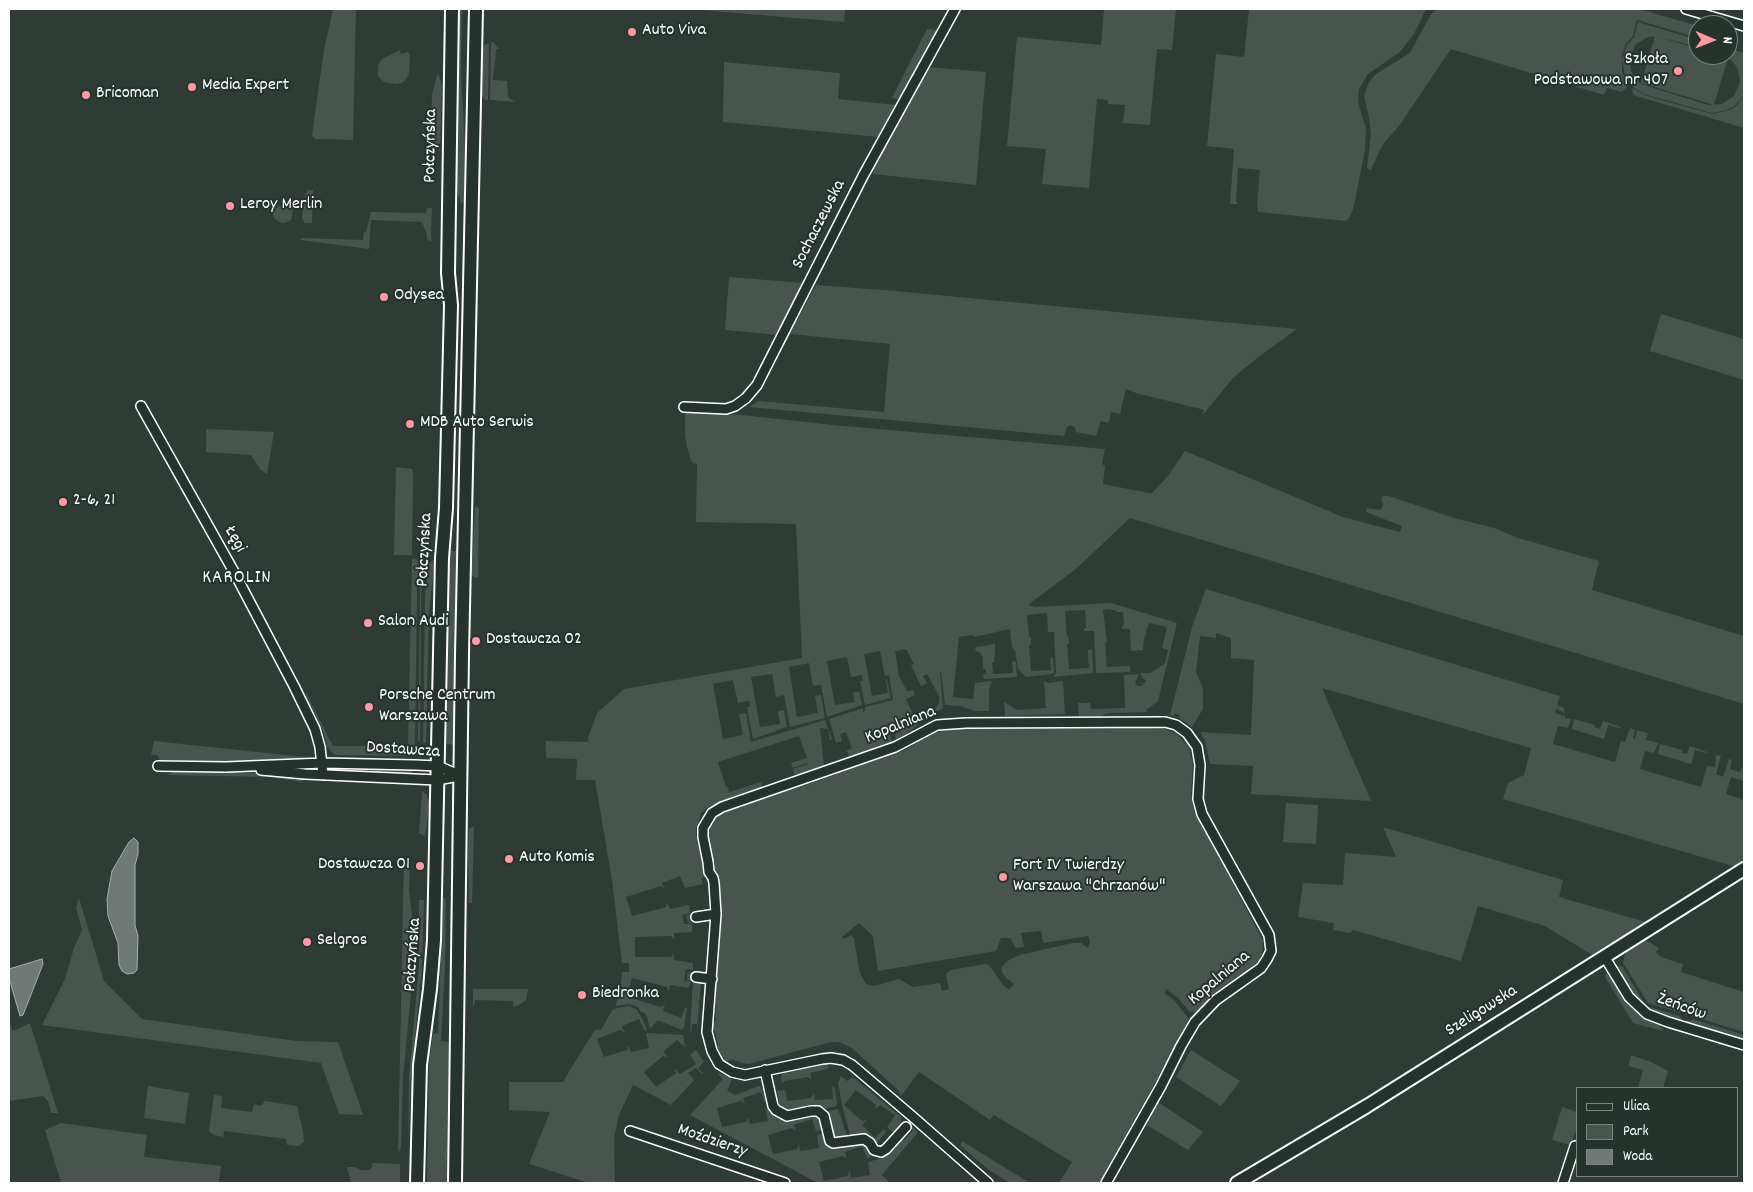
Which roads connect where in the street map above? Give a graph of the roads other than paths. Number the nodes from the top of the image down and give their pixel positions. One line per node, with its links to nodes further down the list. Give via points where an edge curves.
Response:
1 (452, 9): 10 (main road, Połczyńska, via 448,257 451,314)
2 (476, 9): 13 (main road, Połczyńska)
3 (955, 9): 7 (street, Sochaczewska, via 863,176 756,385 746,398 726,409)
4 (1686, 9): 5 (street)
5 (1744, 26)
6 (141, 406): 8 (street, Łęgi, via 294,686 315,729)
7 (684, 407)
8 (323, 763): 10 (street, Dostawcza); 11 (street, Dostawcza); 12 (street, Łęgi)
9 (158, 766): 11 (street, Dostawcza)
10 (438, 766): 13 (street, Dostawcza); 14 (main road, Połczyńska)
11 (226, 767): 12 (street, Dostawcza)
12 (323, 775): 14 (street, Dostawcza)
13 (461, 776): 14 (street, Dostawcza); 27 (main road, Połczyńska)
14 (437, 780): 26 (main road, Połczyńska, via 434,940 420,1065)
15 (1744, 869): 18 (main road, Szeligowska)
16 (716, 914): 17 (street); 20 (street, Kopalniana); 30 (street, Kopalniana, via 714,883 702,837 707,819 722,807 895,747 937,725 1156,721 1182,728 1193,739 1199,752 1198,795 1202,814 1269,935 1271,951 1261,968 1216,1000 1195,1022)
17 (696, 917)
18 (1604, 956): 21 (street, Żeńców, via 1629,997 1647,1014); 31 (main road, Szeligowska, via 1367,1106)
19 (696, 977): 20 (street)
20 (712, 980): 22 (street, Kopalniana, via 707,1032 714,1056 719,1064 732,1072 745,1074)
21 (1744, 1045)
22 (765, 1070): 23 (street, via 776,1110 787,1116 818,1111 824,1116 833,1143 864,1139 874,1150 881,1152); 29 (street, Kopalniana, via 822,1059 843,1060)
23 (906, 1127)
24 (630, 1131): 28 (street, Moździerzy)
25 (1575, 1146): 32 (street)
26 (417, 1183)
27 (455, 1183)
28 (785, 1183)
29 (988, 1183)
30 (1106, 1183)
31 (1237, 1183)
32 (1563, 1183)

